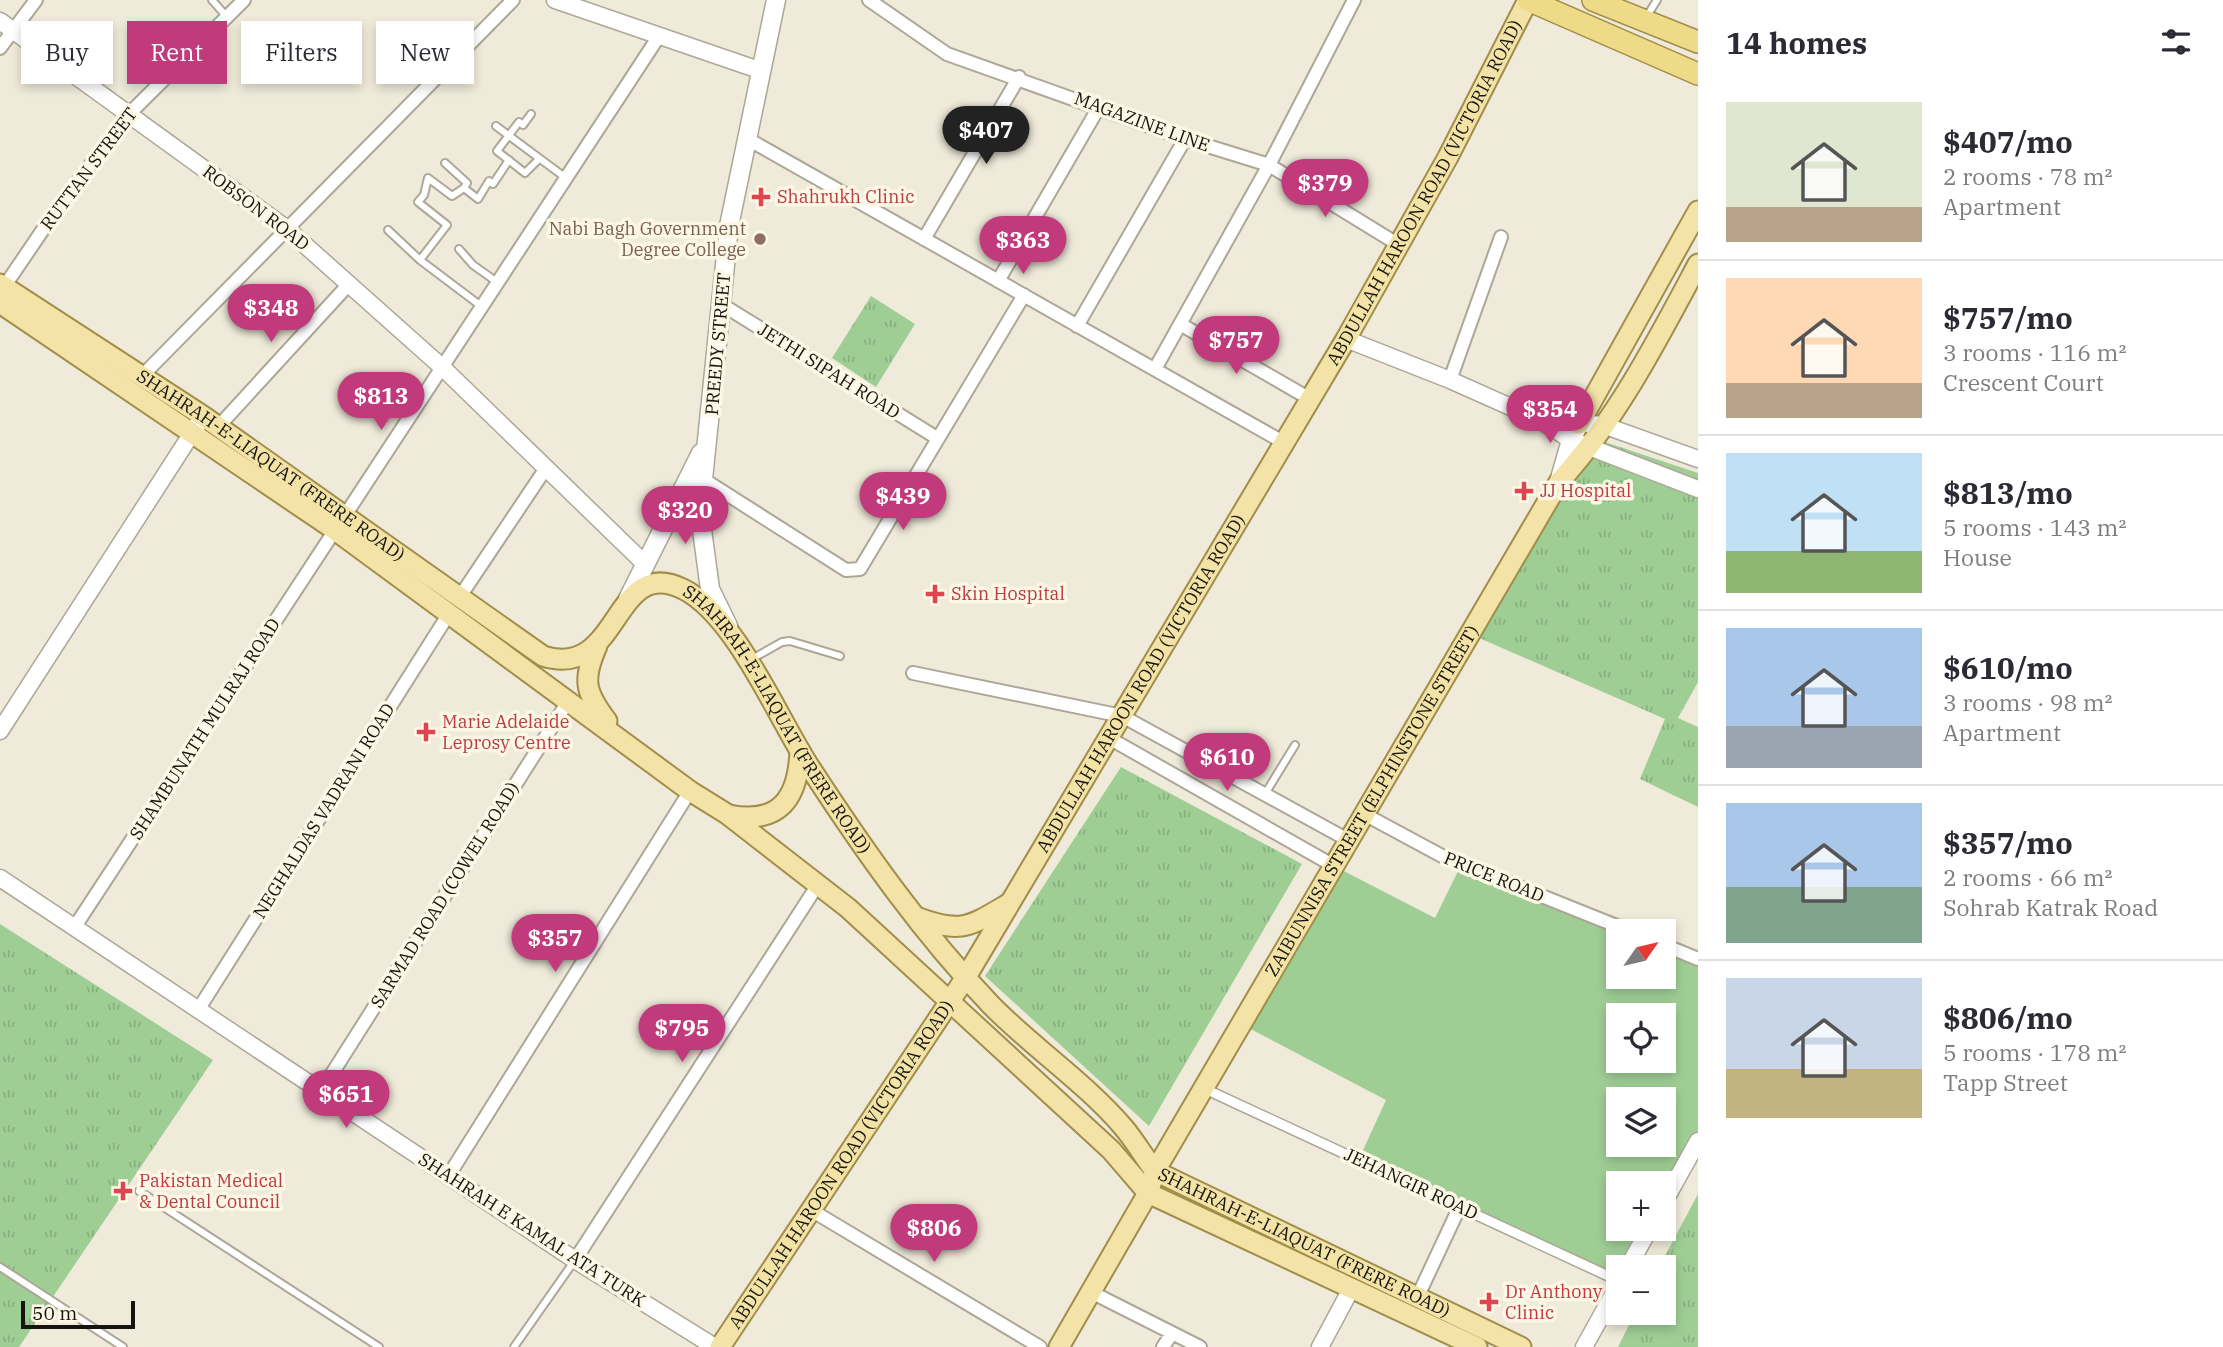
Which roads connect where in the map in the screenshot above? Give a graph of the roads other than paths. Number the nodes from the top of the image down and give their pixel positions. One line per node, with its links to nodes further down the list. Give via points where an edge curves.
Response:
1 (36, 0): 15 (street)
2 (212, 0): 13 (lane)
3 (244, 0): 13 (street, RUTTAN STREET)
4 (513, 0): 36 (street)
5 (555, 0): 12 (street)
6 (776, 0): 19 (main road, PREEDY STREET)
7 (869, 0): 21 (street, MAGAZINE LINE, via 947,54)
8 (1354, 0): 32 (street)
9 (1528, 0): 20 (highway); 40 (main road, ABDULLAH HAROON ROAD (VICTORIA ROAD))
10 (1593, 0): 14 (highway)
11 (1657, 0): 14 (lane)
12 (574, 3): 16 (street)
13 (227, 16): 23 (street, RUTTAN STREET)
14 (1644, 21): 17 (highway)
15 (7, 26): 18 (street); 23 (street, ROBSON ROAD)
16 (659, 36): 19 (street); 33 (street, SHAMBUNATH MULRAJ ROAD)
17 (1698, 42)
18 (0, 48)
19 (759, 70): 27 (main road, PREEDY STREET)
20 (1698, 74)
21 (1019, 77): 22 (street, MAGAZINE LINE); 39 (street)
22 (1099, 107): 28 (street, MAGAZINE LINE); 44 (street)
23 (129, 114): 36 (street, ROBSON ROAD); 47 (street, RUTTAN STREET, via 58,206)
24 (531, 114): 26 (lane)
25 (496, 126): 26 (lane)
26 (508, 137): 29 (lane); 30 (lane, via 497,150)
27 (746, 138): 39 (street); 49 (main road, PREEDY STREET, via 729,226)
28 (1185, 139): 32 (street, MAGAZINE LINE); 52 (street)
29 (539, 159): 30 (lane, via 526,173); 33 (lane)
30 (509, 160): 34 (lane, via 478,199)
31 (445, 163): 34 (lane, via 467,183)
32 (1269, 164): 40 (street, MAGAZINE LINE); 51 (street)
33 (565, 178): 45 (street, SHAMBUNATH MULRAJ ROAD)
34 (464, 188): 42 (lane, via 452,196 428,178 418,202 447,225)
35 (1698, 211): 61 (main road)
36 (287, 229): 46 (street, ROBSON ROAD); 56 (street)
37 (388, 230): 42 (lane)
38 (1501, 237): 57 (street)
39 (924, 239): 44 (street)
40 (1399, 245): 53 (main road, ABDULLAH HAROON ROAD (VICTORIA ROAD))
41 (459, 249): 45 (lane)
42 (420, 260): 50 (lane)
43 (1698, 264): 60 (main road, ZAIBUNNISA STREET (ELPHINSTONE STREET), via 1655,344)
44 (998, 281): 48 (street)
45 (497, 282): 50 (street, SHAMBUNATH MULRAJ ROAD)
46 (349, 284): 54 (street, ROBSON ROAD); 59 (street)
47 (1, 291): 56 (main road, SHAHRAH-E-LIAQUAT (FRERE ROAD)); 59 (main road, SHAHRAH-E-LIAQUAT (FRERE ROAD))
48 (1024, 295): 52 (street); 63 (street)
49 (721, 304): 62 (main road, PREEDY STREET); 63 (street, JETHI SIPAH ROAD)
50 (481, 306): 54 (street, SHAMBUNATH MULRAJ ROAD)
51 (1180, 324): 55 (street); 58 (street)
52 (1077, 326): 55 (street)
53 (1346, 339): 57 (street); 58 (main road, ABDULLAH HAROON ROAD (VICTORIA ROAD))
54 (443, 368): 68 (street, ROBSON ROAD); 73 (street, SHAMBUNATH MULRAJ ROAD)
55 (1155, 369): 64 (street)
56 (143, 376): 59 (main road, SHAHRAH-E-LIAQUAT (FRERE ROAD))
57 (1450, 380): 61 (street)
58 (1310, 399): 64 (main road, ABDULLAH HAROON ROAD (VICTORIA ROAD))
59 (204, 425): 73 (main road, SHAHRAH-E-LIAQUAT (FRERE ROAD)); 73 (main road, SHAHRAH-E-LIAQUAT (FRERE ROAD)); 85 (street)
60 (1603, 425): 61 (street); 65 (main road, ZAIBUNNISA STREET (ELPHINSTONE STREET)); 66 (street)
61 (1575, 432): 65 (street); 71 (main road)
62 (709, 437): 69 (main road, PREEDY STREET); 74 (main road)
63 (937, 438): 69 (street, via 868,560 853,572)
64 (1283, 443): 84 (main road, ABDULLAH HAROON ROAD (VICTORIA ROAD))
65 (1592, 447): 70 (street); 71 (main road, ZAIBUNNISA STREET (ELPHINSTONE STREET))
66 (1679, 453): 67 (street); 70 (street)
67 (1698, 459)
68 (546, 468): 74 (street, ROBSON ROAD); 75 (street)
69 (703, 479): 78 (main road, PREEDY STREET, via 702,530 710,589)
70 (1675, 480): 72 (street)
71 (1559, 482): 93 (main road, ZAIBUNNISA STREET (ELPHINSTONE STREET))
72 (1698, 489)
73 (340, 522): 75 (main road, SHAHRAH-E-LIAQUAT (FRERE ROAD)); 77 (main road, SHAHRAH-E-LIAQUAT (FRERE ROAD)); 101 (street, SHAMBUNATH MULRAJ ROAD)
74 (644, 563): 76 (main road)
75 (461, 595): 79 (main road, SHAHRAH-E-LIAQUAT (FRERE ROAD), via 543,656 573,660)
76 (628, 599): 78 (main road, SHAHRAH-E-LIAQUAT (FRERE ROAD), via 643,587 662,583 682,588 700,600); 79 (main road, SHAHRAH-E-LIAQUAT (FRERE ROAD))
77 (450, 612): 83 (main road, SHAHRAH-E-LIAQUAT (FRERE ROAD)); 106 (street, NEGHALDAS VADRANI ROAD)
78 (737, 644): 81 (main road, SHAHRAH-E-LIAQUAT (FRERE ROAD))
79 (597, 646): 89 (main road, via 586,685 593,703)
80 (840, 656): 81 (lane, via 782,642)
81 (749, 661): 88 (main road, SHAHRAH-E-LIAQUAT (FRERE ROAD))
82 (914, 673): 84 (street)
83 (569, 700): 89 (main road, SHAHRAH-E-LIAQUAT (FRERE ROAD)); 108 (street, SARMAD ROAD (COWEL ROAD))
84 (1122, 716): 86 (main road, ABDULLAH HAROON ROAD (VICTORIA ROAD)); 91 (street)
85 (0, 731)
86 (1109, 738): 95 (street); 98 (main road, ABDULLAH HAROON ROAD (VICTORIA ROAD))
87 (1295, 745): 91 (lane)
88 (800, 750): 92 (main road, via 794,793 780,806 760,817); 99 (main road, SHAHRAH-E-LIAQUAT (FRERE ROAD), via 872,861)
89 (648, 761): 90 (main road, SHAHRAH-E-LIAQUAT (FRERE ROAD))
90 (690, 791): 92 (main road, SHAHRAH-E-LIAQUAT (FRERE ROAD)); 111 (street)
91 (1265, 794): 94 (street)
92 (727, 814): 97 (main road, SHAHRAH-E-LIAQUAT (FRERE ROAD))
93 (1364, 814): 94 (main road, ZAIBUNNISA STREET (ELPHINSTONE STREET)); 100 (street, PRICE ROAD, via 1442,856)
94 (1348, 840): 95 (main road, ZAIBUNNISA STREET (ELPHINSTONE STREET))
95 (1334, 866): 107 (main road, ZAIBUNNISA STREET (ELPHINSTONE STREET))
96 (0, 878): 101 (street, SHAHRAH E KAMAL ATA TURK)
97 (817, 886): 105 (main road, SHAHRAH-E-LIAQUAT (FRERE ROAD), via 848,908); 117 (street)
98 (1009, 904): 99 (main road, via 973,925 945,928); 104 (main road, ABDULLAH HAROON ROAD (VICTORIA ROAD))
99 (915, 916): 104 (main road, SHAHRAH-E-LIAQUAT (FRERE ROAD))
100 (1606, 922)
101 (74, 928): 106 (street, SHAHRAH E KAMAL ATA TURK)
102 (1676, 950): 103 (street)
103 (1698, 959)
104 (966, 977): 105 (main road, ABDULLAH HAROON ROAD (VICTORIA ROAD)); 110 (main road, SHAHRAH-E-LIAQUAT (FRERE ROAD), via 1122,1127)
105 (950, 1002): 114 (main road, SHAHRAH-E-LIAQUAT (FRERE ROAD), via 1111,1150); 116 (main road, ABDULLAH HAROON ROAD (VICTORIA ROAD))
106 (198, 1010): 108 (street, SHAHRAH E KAMAL ATA TURK)
107 (1203, 1088): 110 (main road, ZAIBUNNISA STREET (ELPHINSTONE STREET)); 115 (street, JEHANGIR ROAD)
108 (321, 1091): 111 (street, SHAHRAH E KAMAL ATA TURK)
109 (1698, 1141): 112 (street)
110 (1155, 1171): 114 (main road, ZAIBUNNISA STREET (ELPHINSTONE STREET)); 122 (main road, SHAHRAH-E-LIAQUAT (FRERE ROAD))
111 (449, 1175): 117 (street, SHAHRAH E KAMAL ATA TURK)
112 (1676, 1180)
113 (139, 1191): 126 (lane)
114 (1148, 1194): 120 (main road, SHAHRAH-E-LIAQUAT (FRERE ROAD)); 121 (main road, ZAIBUNNISA STREET (ELPHINSTONE STREET))
115 (1461, 1206): 119 (street, JEHANGIR ROAD); 122 (street)
116 (811, 1210): 128 (main road, ABDULLAH HAROON ROAD (VICTORIA ROAD)); 129 (street)
117 (575, 1260): 127 (lane); 128 (street, SHAHRAH E KAMAL ATA TURK)
118 (0, 1267): 125 (lane)
119 (1606, 1277)
120 (1351, 1289): 133 (street); 134 (main road, SHAHRAH-E-LIAQUAT (FRERE ROAD))
121 (1091, 1292): 124 (street); 130 (main road, ZAIBUNNISA STREET (ELPHINSTONE STREET))
122 (1417, 1298): 135 (main road, SHAHRAH-E-LIAQUAT (FRERE ROAD))
123 (1606, 1307): 136 (street)
124 (1172, 1333): 131 (street); 132 (street)
125 (118, 1346)
126 (379, 1347)
127 (514, 1347)
128 (718, 1347)
129 (1041, 1347)
130 (1059, 1347)
131 (1163, 1347)
132 (1200, 1347)
133 (1320, 1347)
134 (1477, 1347)
135 (1521, 1347)
136 (1584, 1347)

